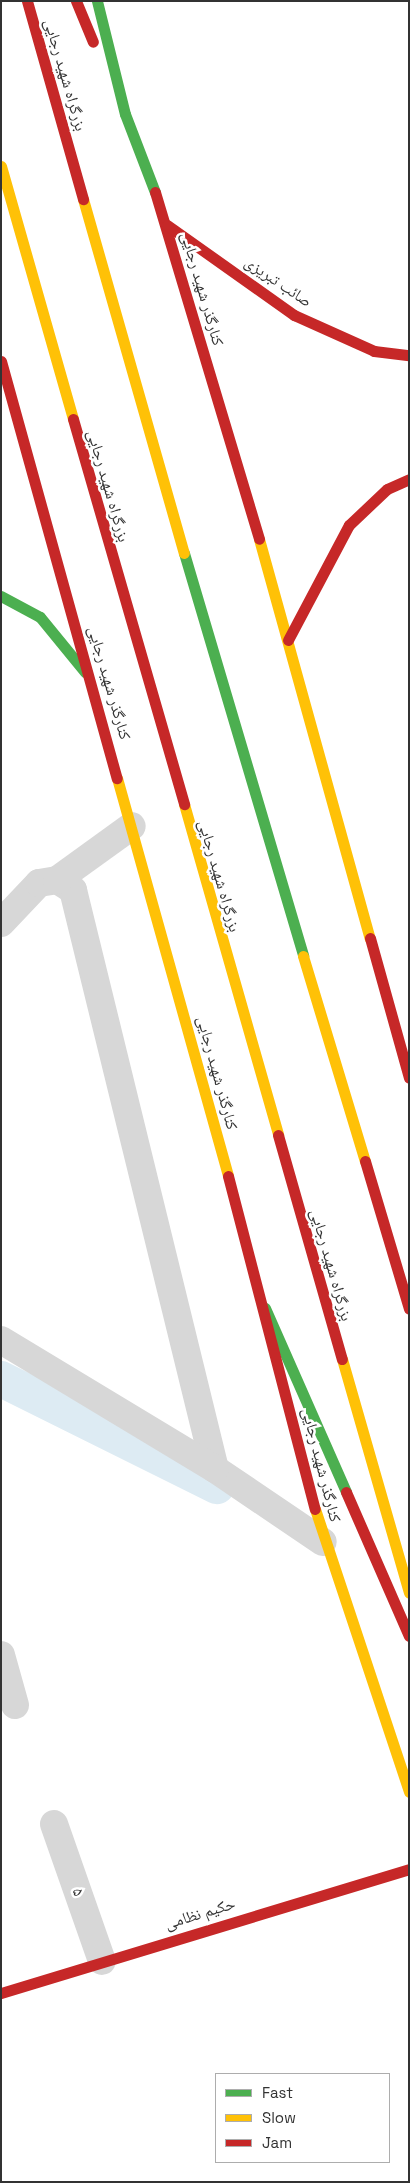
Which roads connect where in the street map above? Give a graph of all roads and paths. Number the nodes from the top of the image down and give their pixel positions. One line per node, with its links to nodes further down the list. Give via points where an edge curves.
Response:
1 (27, 1): 19 (main road, بزرگراه شهید رجایی, via 217,670)
2 (76, 1): 4 (main road)
3 (97, 1): 4 (main road, کنارگذر شهید رجایی)
4 (125, 114): 6 (main road, کنارگذر شهید رجایی)
5 (1, 166): 23 (main road, بزرگراه شهید رجایی)
6 (167, 225): 7 (main road, صائب تبریزی, via 294,316 374,351); 12 (main road, کنارگذر شهید رجایی)
7 (409, 356)
8 (2, 365): 9 (main road); 13 (main road, کنارگذر شهید رجایی)
9 (1, 381)
10 (409, 479): 12 (main road, via 388,489 349,525)
11 (1, 596): 13 (main road, via 40,617)
12 (288, 640): 17 (main road, کنارگذر شهید رجایی)
13 (92, 680): 14 (main road, کنارگذر شهید رجایی)
14 (132, 826): 15 (street); 18 (main road, کنارگذر شهید رجایی)
15 (57, 880): 16 (street, via 39,883); 21 (street, via 73,890)
16 (1, 923)
17 (409, 1078)
18 (264, 1308): 22 (main road, کنارگذر شهید رجایی); 24 (main road)
19 (409, 1309)
20 (1, 1340): 21 (street)
21 (214, 1469): 22 (street)
22 (323, 1542): 27 (main road, کنارگذر شهید رجایی)
23 (409, 1593)
24 (409, 1636)
25 (1, 1655): 26 (street)
26 (15, 1705)
27 (409, 1792)
28 (54, 1824): 30 (street, ۵)
29 (409, 1869): 30 (main road, حکیم نظامی)
30 (102, 1961): 31 (main road, حکیم نظامی)
31 (1, 1993)

